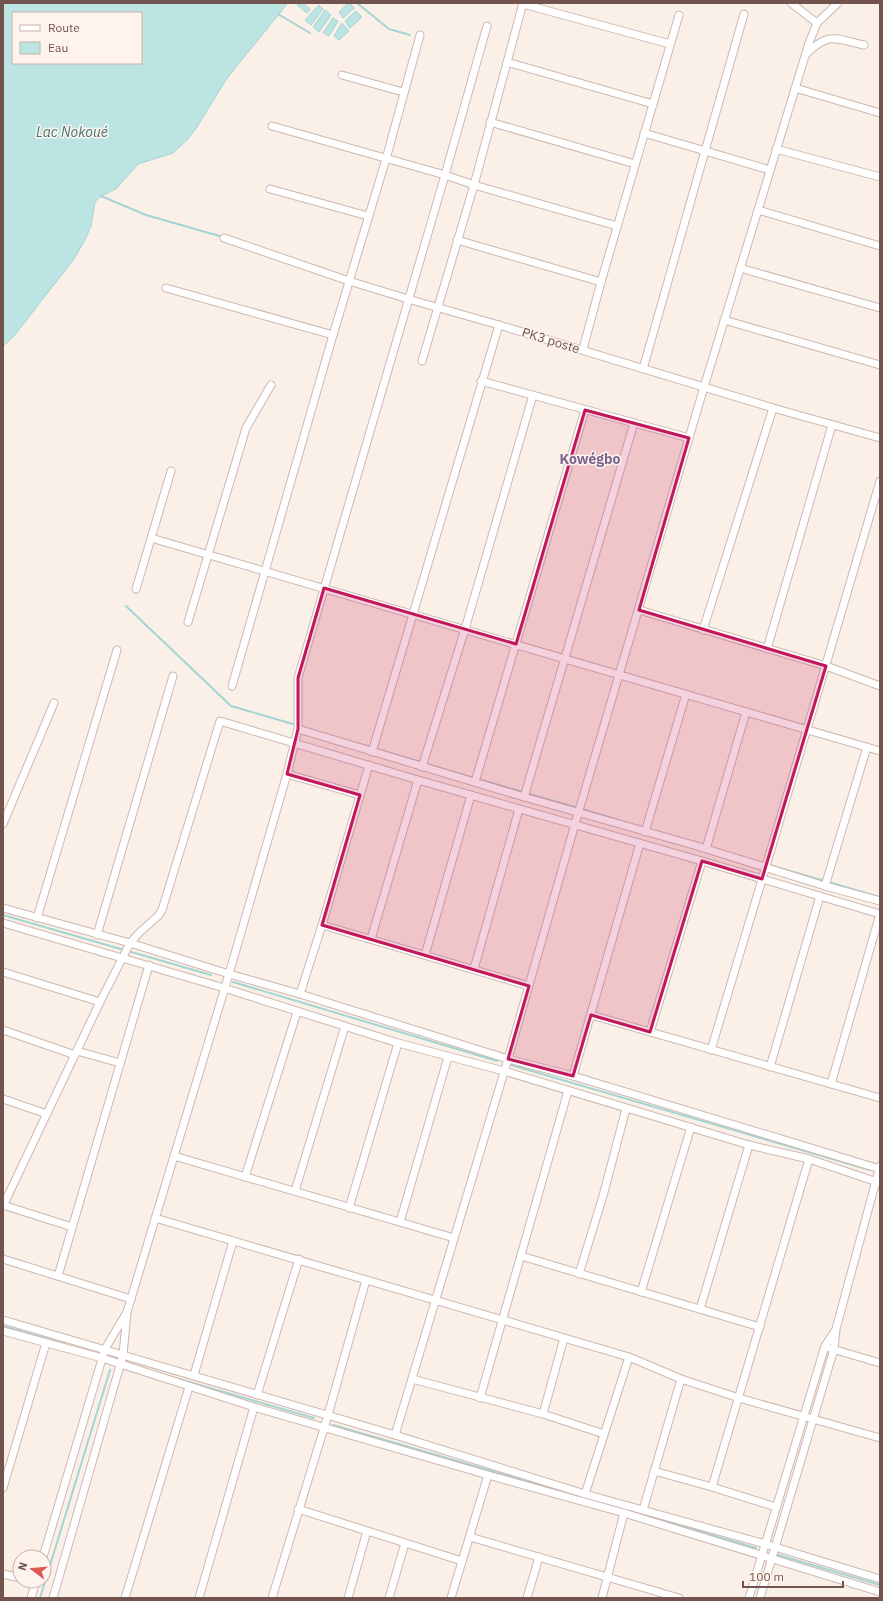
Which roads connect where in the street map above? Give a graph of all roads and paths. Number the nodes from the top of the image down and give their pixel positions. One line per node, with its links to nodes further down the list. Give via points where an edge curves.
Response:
1 (523, 3): 9 (street); 12 (street)
2 (791, 3): 6 (street)
3 (838, 3): 6 (street)
4 (744, 14): 22 (street)
5 (679, 15): 9 (street)
6 (817, 22): 11 (street)
7 (487, 26): 26 (street)
8 (420, 35): 15 (street)
9 (670, 44): 16 (street)
10 (864, 46): 11 (street, via 830,38 818,43)
11 (805, 56): 14 (street)
12 (507, 62): 16 (street); 18 (street)
13 (342, 75): 15 (street)
14 (795, 88): 17 (street); 21 (street)
15 (403, 92): 23 (street)
16 (653, 104): 20 (street)
17 (880, 113)
18 (490, 122): 24 (street); 28 (street)
19 (272, 126): 23 (street)
20 (644, 133): 22 (street); 24 (street)
21 (776, 150): 25 (street); 27 (street)
22 (705, 151): 25 (street); 49 (street)
23 (386, 159): 26 (street); 31 (street)
24 (635, 164): 32 (street)
25 (770, 170): 30 (street)
26 (445, 174): 28 (street); 40 (street)
27 (880, 178)
28 (474, 185): 32 (street); 34 (street)
29 (270, 189): 31 (street)
30 (758, 210): 35 (street); 36 (street)
31 (368, 216): 37 (street)
32 (617, 226): 38 (street)
33 (224, 238): 37 (street, PK3 poste)
34 (457, 240): 38 (street); 41 (street)
35 (880, 246)
36 (740, 268): 42 (street); 43 (street)
37 (349, 281): 40 (street, PK3 poste); 45 (street)
38 (601, 282): 46 (street)
39 (166, 288): 45 (street)
40 (408, 300): 41 (street, PK3 poste); 65 (street)
41 (438, 308): 44 (street, PK3 poste); 47 (street)
42 (880, 308)
43 (724, 320): 48 (street); 52 (street)
44 (500, 324): 46 (street, PK3 poste); 50 (street)
45 (333, 335): 64 (street)
46 (583, 349): 49 (street, PK3 poste)
47 (422, 361)
48 (880, 365)
49 (643, 368): 52 (street, PK3 poste)
50 (481, 381): 53 (street); 68 (street)
51 (270, 385): 63 (street, via 246,428)
52 (704, 387): 54 (street, PK3 poste); 58 (street)
53 (533, 395): 55 (street); 70 (street)
54 (773, 408): 57 (street, PK3 poste); 71 (street)
55 (586, 410): 56 (street); 72 (street)
56 (634, 423): 58 (street); 75 (street)
57 (832, 425): 59 (street, PK3 poste); 73 (street)
58 (689, 438): 67 (street)
59 (880, 438)
60 (171, 471): 62 (street)
61 (880, 481): 76 (street)
62 (152, 538): 63 (street); 66 (street)
63 (209, 554): 64 (street); 69 (street)
64 (265, 571): 65 (street); 79 (street)
65 (324, 588): 68 (street); 84 (street, via 298,678)
66 (136, 589)
67 (639, 610): 71 (street); 77 (street)
68 (414, 614): 70 (street); 89 (street)
69 (188, 622)
70 (465, 629): 72 (street); 91 (street)
71 (703, 630): 73 (street)
72 (516, 644): 75 (street); 94 (street)
73 (766, 649): 76 (street)
74 (117, 650): 115 (street)
75 (564, 658): 77 (street); 97 (street)
76 (826, 666): 80 (street); 85 (street)
77 (620, 675): 81 (street); 99 (street)
78 (172, 676): 118 (street)
79 (232, 686)
80 (880, 686)
81 (686, 694): 83 (street); 102 (street)
82 (54, 703): 100 (street)
83 (746, 712): 85 (street); 105 (street)
84 (298, 729): 86 (street); 89 (street)
85 (808, 730): 87 (street); 108 (street)
86 (295, 742): 90 (street); 92 (street); 120 (street, via 220,721 166,902 158,916)
87 (867, 747): 88 (street); 110 (street)
88 (880, 751)
89 (372, 752): 91 (street)
90 (369, 765): 93 (street); 95 (street)
91 (422, 766): 94 (street)
92 (287, 774): 95 (street); 126 (street)
93 (418, 780): 96 (street); 119 (street)
94 (475, 782): 97 (street)
95 (360, 795): 117 (street)
96 (470, 795): 98 (street); 121 (street)
97 (524, 797): 99 (street)
98 (519, 809): 101 (street); 124 (street)
99 (580, 812): 101 (street); 102 (street)
100 (3, 824)
101 (575, 824): 103 (street); 127 (street)
102 (644, 832): 104 (street)
103 (640, 843): 106 (street); 132 (street)
104 (697, 846): 105 (street); 106 (street)
105 (706, 849): 108 (street)
106 (693, 859): 107 (street)
107 (702, 861): 109 (street); 135 (street)
108 (765, 867): 109 (street); 110 (street)
109 (762, 879): 111 (street); 137 (street)
110 (825, 886): 112 (street)
111 (820, 896): 114 (street); 142 (street)
112 (880, 901)
113 (3, 908): 115 (street)
114 (880, 914): 145 (street)
115 (37, 918): 118 (street)
116 (3, 923): 122 (street)
117 (322, 925): 119 (street); 129 (street)
118 (97, 935): 120 (street)
119 (371, 939): 121 (street)
120 (130, 944): 122 (street); 126 (street)
121 (425, 956): 124 (street)
122 (123, 958): 123 (street); 130 (street)
123 (149, 965): 128 (street); 141 (street)
124 (474, 969): 127 (street)
125 (3, 972): 130 (street)
126 (229, 974): 128 (street); 129 (street)
127 (529, 986): 140 (street)
128 (224, 988): 131 (street); 153 (street)
129 (300, 994): 140 (street)
130 (100, 1002): 138 (street)
131 (297, 1012): 133 (street); 156 (street)
132 (591, 1015): 135 (street); 144 (street)
133 (345, 1026): 136 (street); 158 (street)
134 (3, 1030): 138 (street)
135 (650, 1032): 137 (street)
136 (398, 1043): 139 (street); 160 (street)
137 (711, 1050): 142 (street)
138 (76, 1053): 141 (street); 150 (street)
139 (448, 1057): 143 (street); 162 (street)
140 (508, 1059): 143 (street); 144 (street)
141 (120, 1063): 163 (street)
142 (770, 1067): 145 (street)
143 (504, 1071): 146 (street); 164 (street)
144 (573, 1076): 155 (street)
145 (831, 1084): 147 (street)
146 (568, 1091): 149 (street); 166 (street)
147 (880, 1098)
148 (3, 1099): 150 (street)
149 (626, 1108): 151 (street); 169 (street)
150 (47, 1114): 159 (street)
151 (691, 1127): 152 (street); 172 (street)
152 (749, 1145): 154 (street); 175 (street)
153 (174, 1156): 156 (street); 161 (street)
154 (809, 1159): 157 (street); 179 (street)
155 (880, 1167): 157 (street)
156 (245, 1177): 158 (street)
157 (878, 1182): 180 (street)
158 (294, 1192): 160 (street)
159 (3, 1206): 163 (street)
160 (349, 1208): 162 (street)
161 (155, 1218): 165 (street); 173 (street)
162 (400, 1222): 164 (street)
163 (72, 1227): 170 (street)
164 (454, 1238): 174 (street)
165 (233, 1240): 168 (street); 192 (street)
166 (521, 1256): 169 (street); 178 (street)
167 (3, 1259): 170 (street)
168 (299, 1259): 171 (street); 196 (street)
169 (579, 1274): 172 (street)
170 (58, 1276): 173 (street)
171 (366, 1280): 174 (street); 201 (street)
172 (641, 1292): 175 (street)
173 (131, 1299): 176 (street)
174 (436, 1300): 178 (street); 193 (street)
175 (700, 1309): 179 (street)
176 (127, 1312): 185 (street); 187 (street)
177 (3, 1320): 185 (street)
178 (503, 1320): 182 (street); 197 (street)
179 (760, 1327): 198 (street)
180 (836, 1329): 184 (street); 186 (street)
181 (3, 1331): 183 (street)
182 (564, 1338): 188 (street); 200 (street)
183 (46, 1343): 189 (street); 211 (street)
184 (825, 1346): 186 (street); 202 (street)
185 (104, 1349): 187 (street); 189 (street)
186 (834, 1349): 190 (street); 203 (street)
187 (123, 1355): 191 (street); 192 (street)
188 (629, 1357): 194 (street); 205 (street)
189 (102, 1358): 191 (street); 222 (street)
190 (880, 1363)
191 (120, 1365): 195 (street); 230 (street)
192 (194, 1375): 196 (street)
193 (412, 1379): 197 (street); 206 (street)
194 (681, 1379): 198 (street); 208 (street)
195 (189, 1387): 199 (street); 231 (street)
196 (258, 1394): 201 (street)
197 (480, 1398): 200 (street)
198 (739, 1398): 202 (street); 210 (street)
199 (254, 1407): 204 (street); 232 (street)
200 (543, 1414): 205 (street)
201 (328, 1415): 204 (street); 206 (street)
202 (804, 1416): 203 (street); 213 (street)
203 (813, 1419): 207 (street); 221 (street)
204 (324, 1427): 209 (street); 214 (street)
205 (604, 1434): 212 (street)
206 (395, 1435): 212 (street)
207 (880, 1438)
208 (654, 1471): 210 (street); 215 (street)
209 (488, 1475): 216 (street); 218 (street)
210 (712, 1487): 213 (street)
211 (3, 1488)
212 (586, 1494): 215 (street)
213 (776, 1507): 220 (street)
214 (298, 1509): 217 (street); 233 (street)
215 (643, 1510): 220 (street)
216 (624, 1513): 223 (street); 227 (street)
217 (367, 1531): 219 (street); 234 (street)
218 (470, 1537): 224 (street); 226 (street)
219 (405, 1543): 226 (street); 235 (street)
220 (765, 1544): 221 (street); 223 (street)
221 (775, 1548): 225 (street); 228 (street)
222 (45, 1549)
223 (762, 1555): 225 (street); 240 (street)
224 (539, 1557): 227 (street); 237 (street)
225 (771, 1559): 229 (street); 241 (street)
226 (462, 1561): 236 (street)
227 (608, 1578): 238 (street); 239 (street)
228 (880, 1579)
229 (880, 1592)
230 (53, 1598)
231 (125, 1598)
232 (199, 1598)
233 (272, 1598)
234 (348, 1598)
235 (389, 1598)
236 (451, 1598)
237 (527, 1598)
238 (602, 1598)
239 (676, 1598)
240 (749, 1598)
241 (760, 1598)

